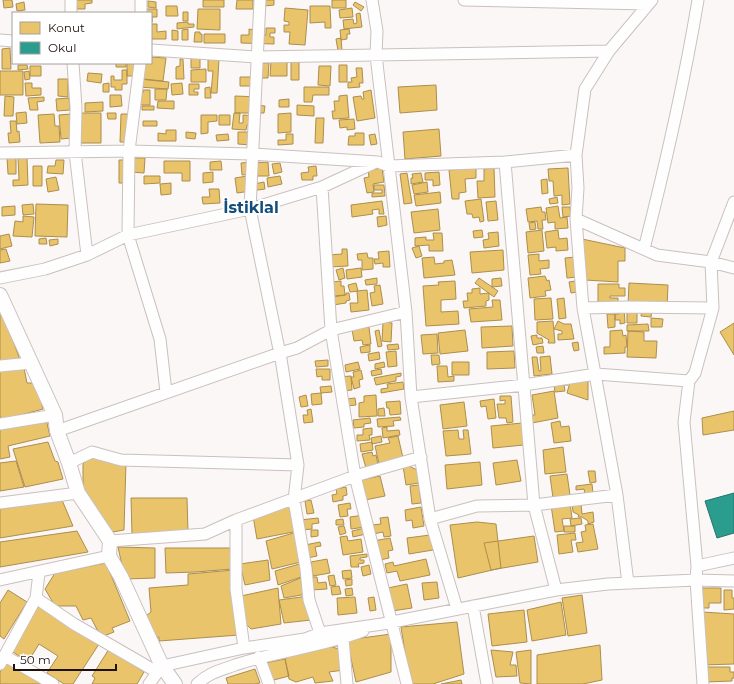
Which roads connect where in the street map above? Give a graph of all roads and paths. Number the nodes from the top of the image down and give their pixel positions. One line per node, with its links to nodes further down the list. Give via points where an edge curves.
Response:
1 (71, 0): 8 (street)
2 (141, 0): 9 (street)
3 (260, 0): 15 (street)
4 (372, 0): 14 (street, via 377,31)
5 (464, 0): 7 (street)
6 (698, 0): 31 (street, via 662,180)
7 (650, 2): 13 (street)
8 (71, 12)
9 (141, 12)
10 (0, 40): 11 (street)
11 (12, 41)
12 (152, 50): 15 (street)
13 (609, 51): 14 (street); 22 (street, via 585,89)
14 (376, 55): 15 (street); 25 (street)
15 (257, 57): 21 (street)
16 (73, 64): 19 (street)
17 (140, 64): 18 (street)
18 (129, 151): 19 (street); 21 (street); 30 (street)
19 (75, 152): 20 (street); 32 (street)
20 (0, 153)
21 (252, 154): 23 (street); 28 (street)
22 (576, 155): 24 (street); 29 (street)
23 (378, 162): 25 (street); 26 (street)
24 (505, 162): 25 (street); 46 (street)
25 (389, 166): 39 (street)
26 (322, 187): 28 (street); 40 (street)
27 (734, 202): 33 (street)
28 (250, 209): 30 (street); 41 (street)
29 (576, 219): 31 (street); 37 (street)
30 (128, 235): 32 (street); 47 (street, via 160,339)
31 (644, 249): 33 (street, via 658,255)
32 (87, 255): 35 (street, via 45,269)
33 (711, 262): 34 (street); 38 (street)
34 (734, 268)
35 (0, 278)
36 (0, 296): 42 (street)
37 (583, 308): 38 (street); 44 (street)
38 (713, 308): 45 (street, via 695,373)
39 (406, 312): 40 (street); 48 (street)
40 (331, 330): 41 (street, via 297,348); 55 (street)
41 (280, 353): 47 (street); 54 (street)
42 (31, 363): 43 (street); 49 (street)
43 (0, 366)
44 (596, 374): 45 (street); 46 (street); 57 (street)
45 (689, 381): 66 (street, via 684,422)
46 (524, 385): 48 (street); 60 (street)
47 (166, 392): 51 (street)
48 (411, 397): 52 (street)
49 (55, 416): 50 (street); 51 (street)
50 (0, 424)
51 (57, 431): 53 (street)
52 (421, 457): 55 (street); 61 (street)
53 (69, 463): 54 (street, via 92,452 121,460); 56 (street)
54 (298, 465): 58 (street)
55 (355, 476): 58 (street); 76 (street)
56 (78, 492): 59 (street); 63 (street)
57 (617, 495): 60 (street); 71 (street)
58 (294, 500): 62 (street); 77 (street, via 309,600)
59 (0, 503)
60 (534, 505): 61 (street, via 477,506); 72 (street)
61 (430, 519): 75 (street)
62 (236, 520): 63 (street, via 205,534); 79 (street, via 236,589)
63 (110, 542): 64 (street)
64 (109, 556): 67 (street); 82 (street, via 121,577)
65 (734, 558): 66 (street)
66 (697, 566): 69 (street)
67 (39, 573): 68 (street); 73 (street)
68 (0, 580)
69 (696, 580): 70 (street); 71 (street); 91 (street)
70 (734, 581)
71 (628, 583): 72 (street)
72 (556, 590): 74 (street)
73 (36, 598): 81 (street); 82 (street, via 74,624)
74 (473, 606): 75 (street); 90 (street)
75 (457, 609): 76 (street)
76 (387, 623): 77 (street); 78 (street); 89 (street)
77 (320, 633): 79 (street, via 305,639)
78 (343, 639): 80 (street); 88 (street)
79 (244, 648): 82 (street)
80 (260, 657): 86 (street, via 208,675); 87 (street)
81 (2, 660): 83 (street)
82 (160, 669): 84 (street); 85 (street)
83 (53, 684)
84 (149, 684)
85 (175, 684)
86 (197, 684)
87 (269, 684)
88 (347, 684)
89 (407, 684)
90 (487, 684)
91 (703, 684)

